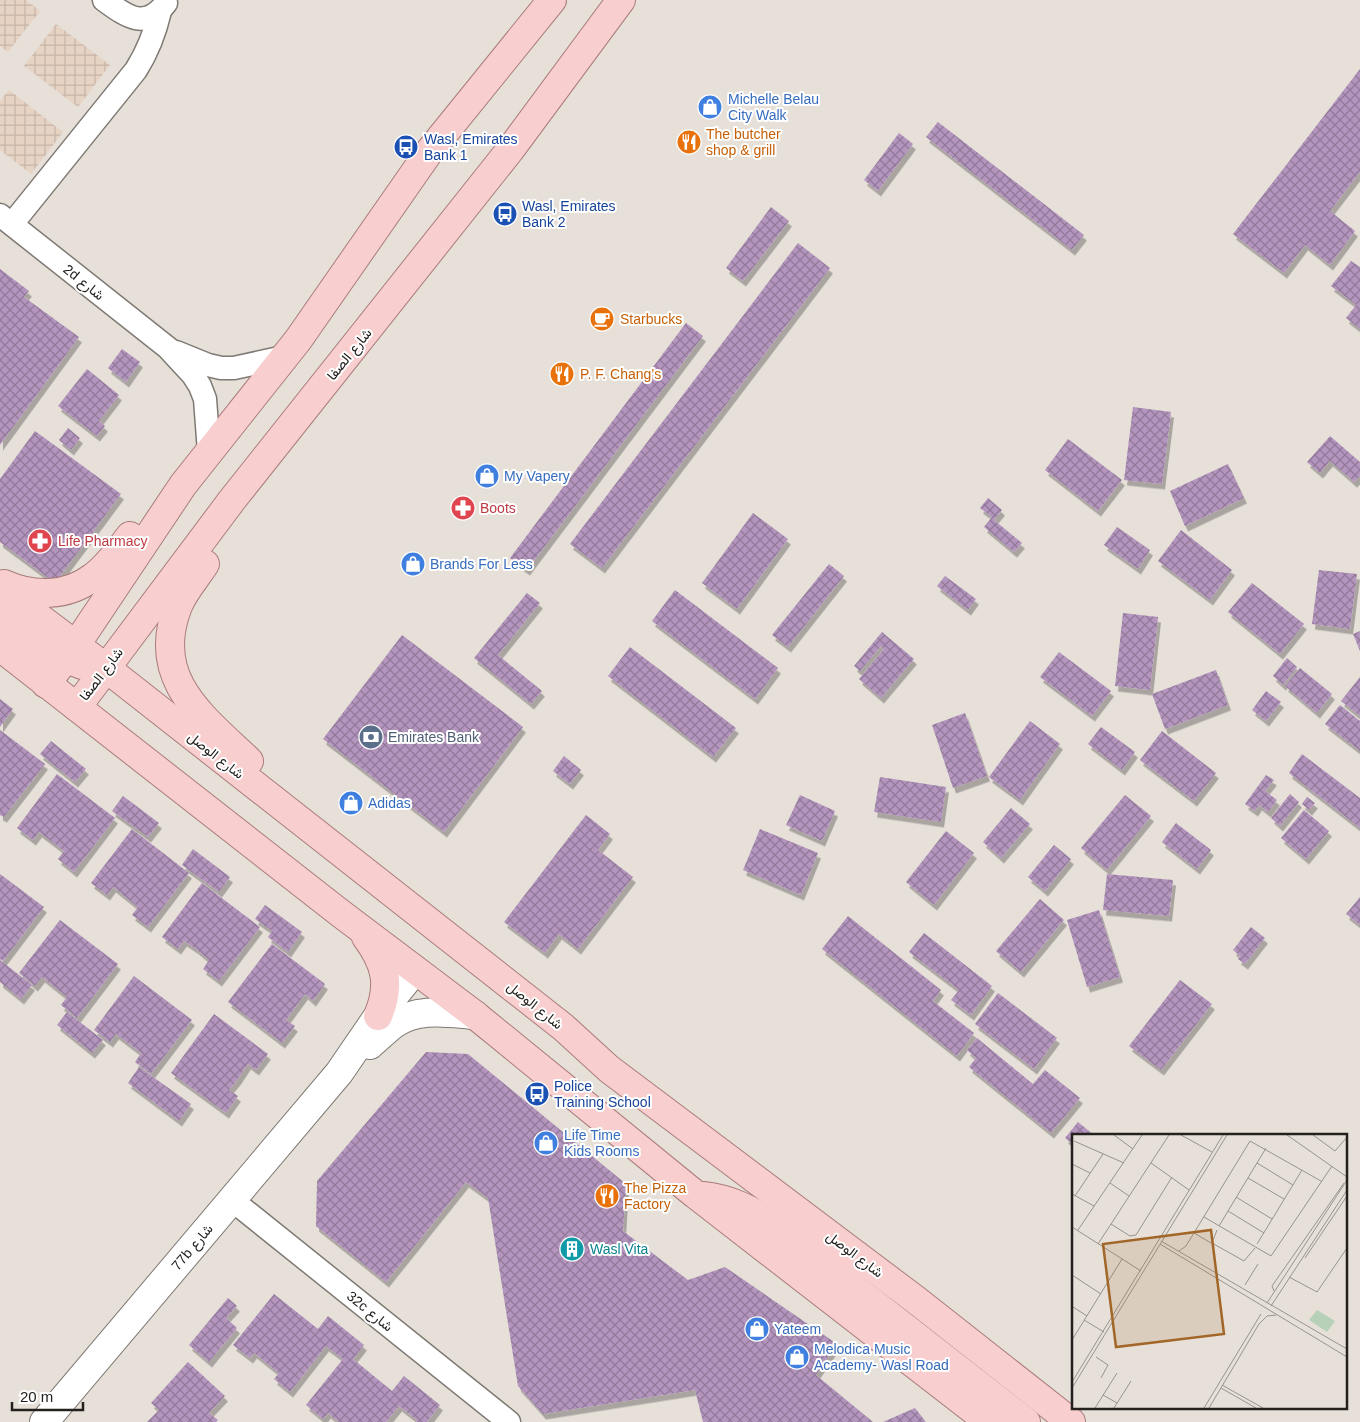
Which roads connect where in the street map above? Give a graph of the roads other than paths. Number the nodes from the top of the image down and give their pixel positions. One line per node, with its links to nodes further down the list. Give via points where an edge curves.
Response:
1 (104, 0): 4 (street, via 131,18 146,18)
2 (552, 0): 7 (main road, via 429,152)
3 (621, 0): 10 (main road, شارع الصفا, via 510,150)
4 (164, 6): 5 (street, via 147,52 136,70)
5 (6, 219): 6 (street, 2d شارع)
6 (168, 348): 7 (street, 2d شارع, via 221,368); 8 (street, 2d شارع, via 193,375 205,398)
7 (284, 357): 8 (main road)
8 (209, 452): 9 (main road)
9 (183, 485): 11 (main road, via 153,509 93,578 57,593 37,594); 15 (main road)
10 (232, 500): 16 (main road, شارع الصفا); 19 (main road, via 227,532 179,605 170,640 173,665 187,699 256,768)
11 (0, 582)
12 (0, 588): 15 (main road, شارع الوصل)
13 (0, 616): 15 (main road, via 40,646)
14 (0, 647): 17 (main road)
15 (70, 652): 16 (main road, شارع الوصل); 17 (main road)
16 (106, 668): 18 (main road, شارع الصفا); 19 (main road, شارع الوصل)
17 (46, 684): 18 (main road)
18 (77, 708): 20 (main road)
19 (284, 808): 31 (main road, شارع الوصل, via 563,1027 608,1069 916,1300)
20 (360, 928): 21 (main road); 23 (main road, via 384,968 385,993)
21 (415, 970): 22 (main road); 23 (street, 77b شارع)
22 (475, 1015): 24 (street, 77b شارع, via 427,1013 404,1018); 25 (main road)
23 (378, 1016): 24 (street, 77b شارع)
24 (339, 1073): 26 (street, 77b شارع)
25 (696, 1195): 29 (main road); 30 (main road, via 739,1204 772,1224)
26 (232, 1200): 27 (street, 77b شارع); 28 (street, 32c شارع)
27 (44, 1422)
28 (509, 1422)
29 (988, 1422)
30 (1026, 1422)
31 (1071, 1422)

